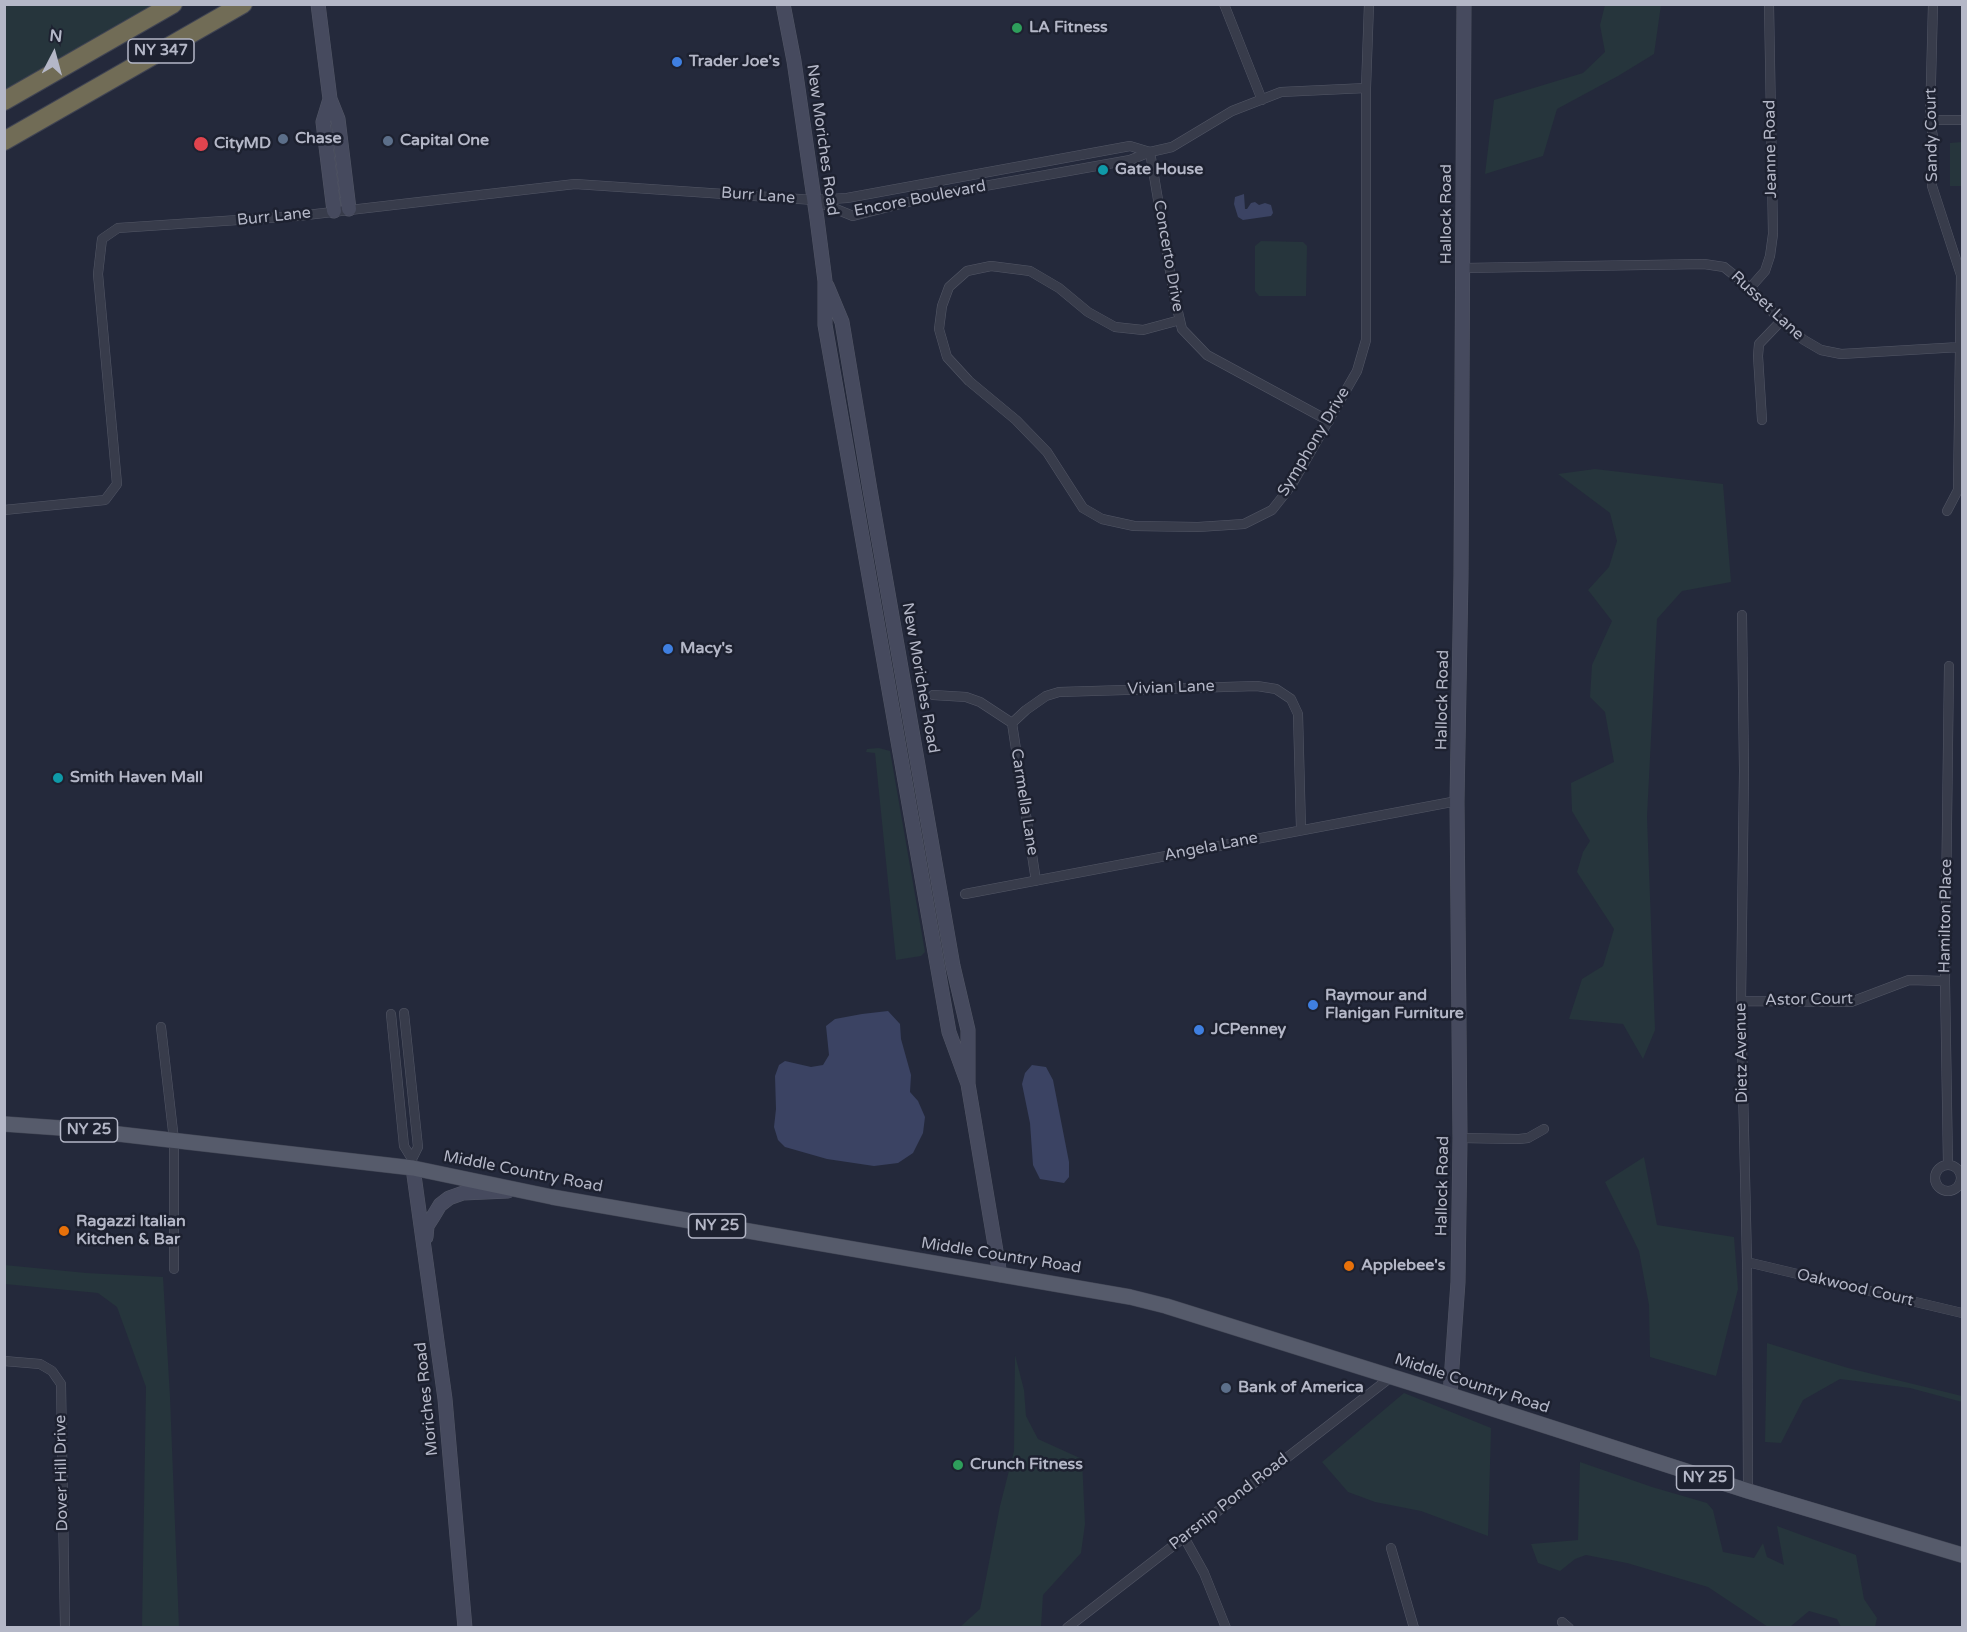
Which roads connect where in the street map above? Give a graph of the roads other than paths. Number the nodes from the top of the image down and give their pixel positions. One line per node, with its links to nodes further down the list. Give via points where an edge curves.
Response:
1 (173, 4): 13 (highway, NY 347)
2 (243, 4): 16 (highway, NY 347)
3 (318, 4): 11 (street)
4 (783, 4): 18 (street, New Moriches Road)
5 (1224, 4): 12 (street)
6 (1369, 4): 10 (street, Symphony Drive)
7 (1464, 4): 21 (street, Hallock Road)
8 (1769, 4): 22 (street, Jeanne Road, via 1773,234 1765,271)
9 (1933, 4): 14 (street, Sandy Court)
10 (1366, 88): 12 (street, Encore Boulevard, via 1281,92); 27 (street, Symphony Drive, via 1366,340 1357,371)
11 (330, 99): 19 (street, via 338,119); 20 (street, via 322,123)
12 (1262, 100): 17 (street, Encore Boulevard, via 1232,111 1172,147)
13 (4, 101)
14 (1930, 120): 15 (street); 25 (street, Sandy Court, via 1932,186 1961,274)
15 (1962, 120)
16 (4, 141)
17 (1150, 152): 18 (street, Encore Boulevard, via 1130,146 847,198); 18 (street, Encore Boulevard, via 1131,160 940,194 853,216); 23 (street, Concerto Drive)
18 (814, 200): 19 (street, Burr Lane, via 575,184); 53 (street, New Moriches Road, via 825,281 825,325 949,1032 968,1083)
19 (349, 210): 20 (street, Burr Lane)
20 (334, 211): 28 (street, Burr Lane, via 118,228 102,239 98,274 117,484 105,500)
21 (1464, 268): 22 (street, Russet Lane, via 1704,264 1724,267); 34 (street, Hallock Road)
22 (1750, 288): 24 (street, Russet Lane)
23 (1180, 320): 27 (street, Concerto Drive, via 1182,329 1207,355); 27 (street, Symphony Drive, via 1143,330 1116,327 1030,271 991,266 968,271 949,287 939,328 947,357 1047,452 1083,508 1102,519 1134,526 1244,524 1272,510 1291,486)
24 (1781, 321): 25 (street, Russet Lane, via 1812,346 1833,354); 26 (street, via 1759,344)
25 (1960, 347): 29 (street, Sandy Court, via 1958,490)
26 (1762, 420)
27 (1329, 421)
28 (4, 510)
29 (1947, 510)
30 (1742, 615): 39 (street, Dietz Avenue)
31 (1949, 666): 38 (street, Hamilton Place)
32 (933, 695): 33 (street, via 966,696)
33 (1012, 723): 35 (street, Vivian Lane, via 1046,696 1059,692 1257,686 1276,689 1291,699 1298,714); 36 (street, Carmella Lane)
34 (1457, 801): 35 (street, Angela Lane); 45 (street, Hallock Road)
35 (1301, 829): 36 (street, Angela Lane)
36 (1036, 881): 37 (street, Angela Lane)
37 (964, 894)
38 (1945, 981): 39 (street, Astor Court, via 1909,980 1851,1002); 48 (street, Hamilton Place)
39 (1741, 1001): 51 (street, Dietz Avenue)
40 (404, 1013): 47 (street, via 418,1147)
41 (391, 1014): 47 (street, via 404,1146)
42 (161, 1028): 46 (street)
43 (4, 1124): 46 (main road, Middle Country Road / NY 25)
44 (1544, 1129): 45 (street, via 1520,1139)
45 (1460, 1138): 57 (street, Hallock Road, via 1458,1282)
46 (174, 1140): 47 (main road, Middle Country Road / NY 25); 52 (street)
47 (413, 1164): 49 (main road, Middle Country Road / NY 25); 50 (street, Moriches Road)
48 (1948, 1165)
49 (520, 1190): 50 (street, via 463,1193 449,1198 428,1226); 53 (main road, Middle Country Road / NY 25)
50 (425, 1245): 63 (street, Moriches Road, via 445,1399)
51 (1747, 1262): 54 (street, Oakwood Court); 58 (street, Dietz Avenue)
52 (174, 1269)
53 (1000, 1275): 56 (main road, Middle Country Road / NY 25, via 1166,1306)
54 (1962, 1313)
55 (4, 1361): 62 (street, Dover Hill Drive, via 40,1364 52,1371 60,1384)
56 (1391, 1377): 57 (main road, Middle Country Road / NY 25); 59 (street, Parsnip Pond Road)
57 (1450, 1395): 58 (main road, Middle Country Road / NY 25)
58 (1748, 1491): 61 (main road, Middle Country Road / NY 25)
59 (1184, 1537): 64 (street, Parsnip Pond Road); 65 (street, via 1204,1573)
60 (1391, 1548): 66 (street)
61 (1962, 1555)
62 (65, 1628)
63 (465, 1628)
64 (1067, 1628)
65 (1226, 1628)
66 (1414, 1628)

